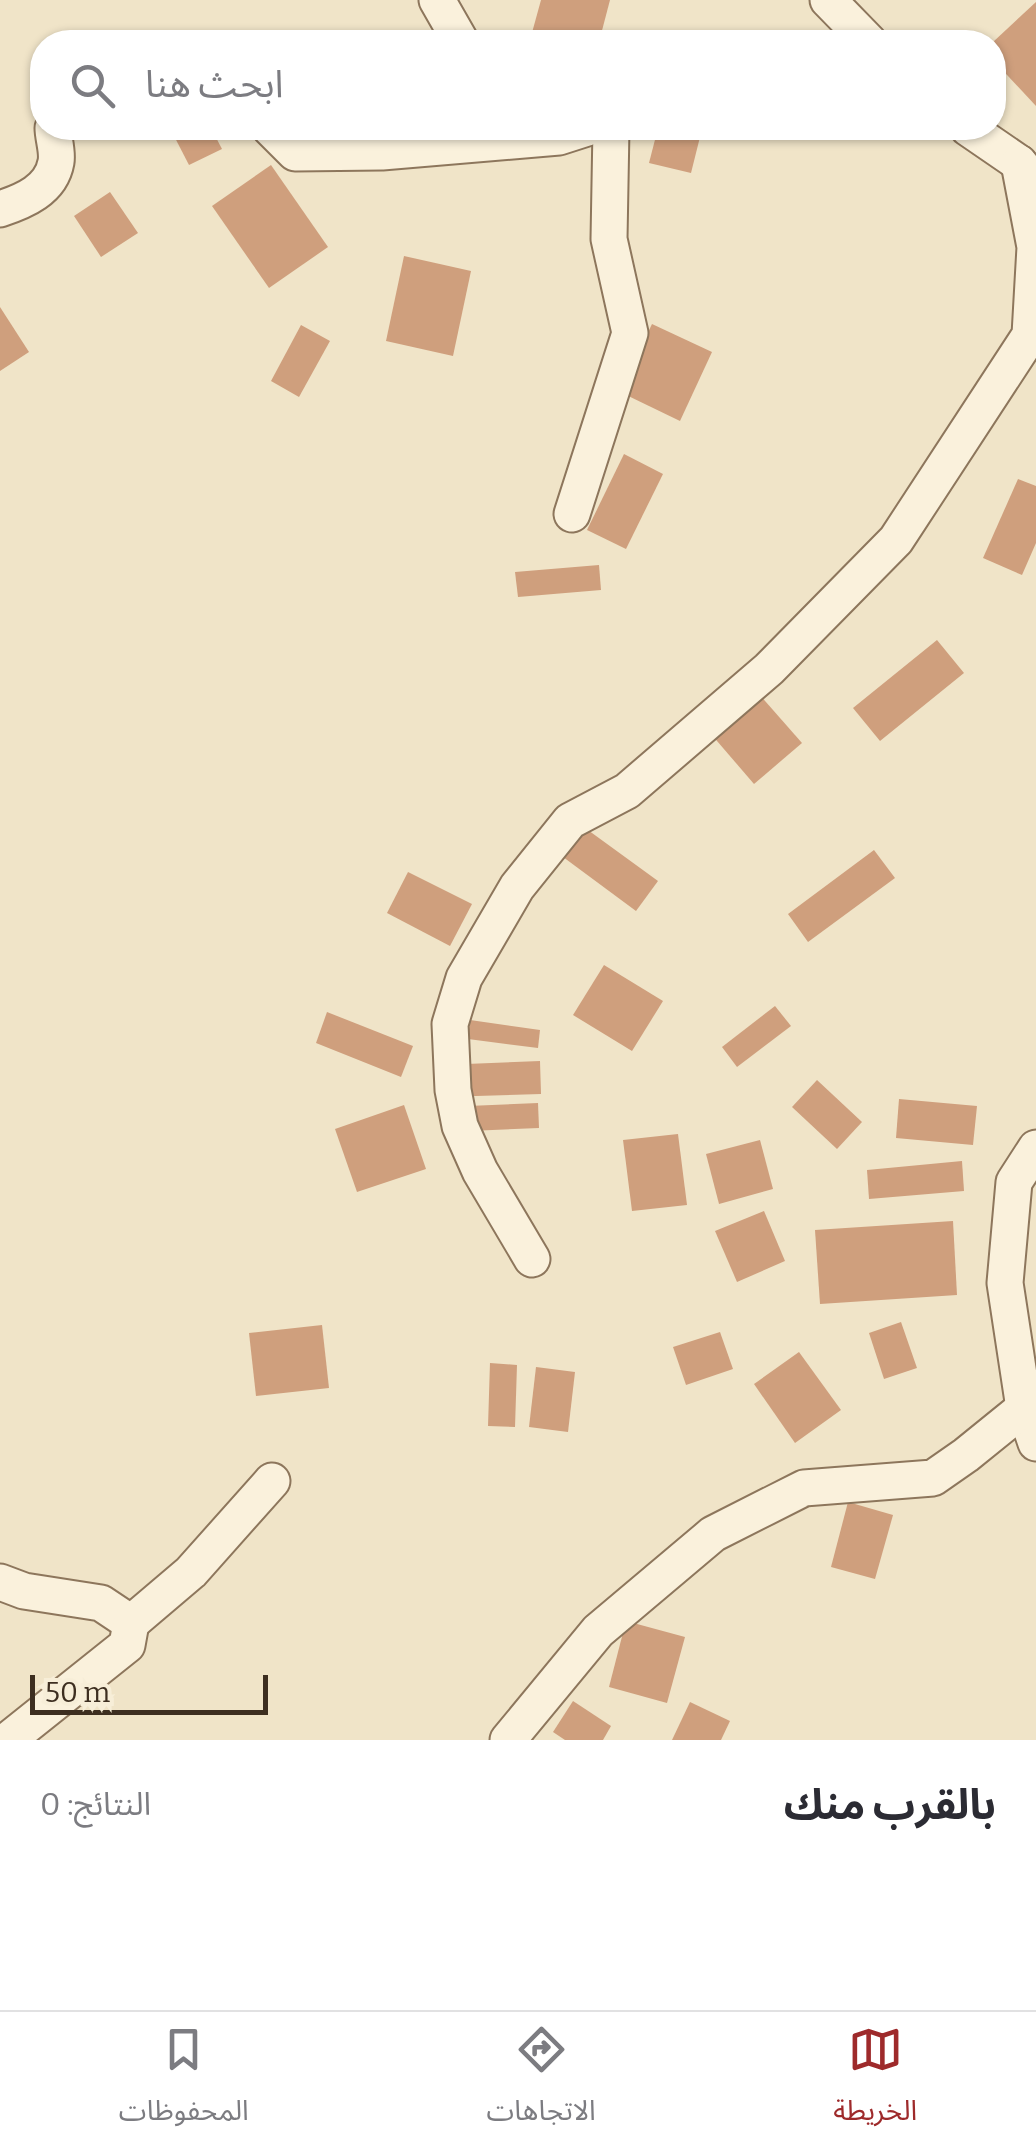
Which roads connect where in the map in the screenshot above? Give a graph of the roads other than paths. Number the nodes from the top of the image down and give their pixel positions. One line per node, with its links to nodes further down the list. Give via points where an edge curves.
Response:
1 (437, 0): 3 (street)
2 (828, 0): 4 (street)
3 (453, 30)
4 (858, 30)
5 (53, 140): 11 (street, via 56,161 45,185)
6 (282, 140): 7 (street, via 295,153)
7 (486, 140)
8 (611, 140): 12 (street, via 609,239 630,332)
9 (984, 140): 10 (street)
10 (1028, 173): 15 (street, via 1034,247 1030,335 896,540 769,669 656,767 627,792 570,822 517,887 464,978 450,1024 460,1126)
11 (8, 200)
12 (572, 514)
13 (1036, 1148): 14 (street)
14 (1025, 1184): 16 (street, via 1006,1283)
15 (532, 1259)
16 (1024, 1408): 17 (street); 22 (street, via 933,1478 804,1488 714,1534 598,1631)
17 (1036, 1444)
18 (272, 1481): 20 (street, via 191,1572)
19 (0, 1582): 20 (street, via 101,1603)
20 (131, 1623): 21 (street, via 127,1644)
21 (8, 1740)
22 (508, 1740)

